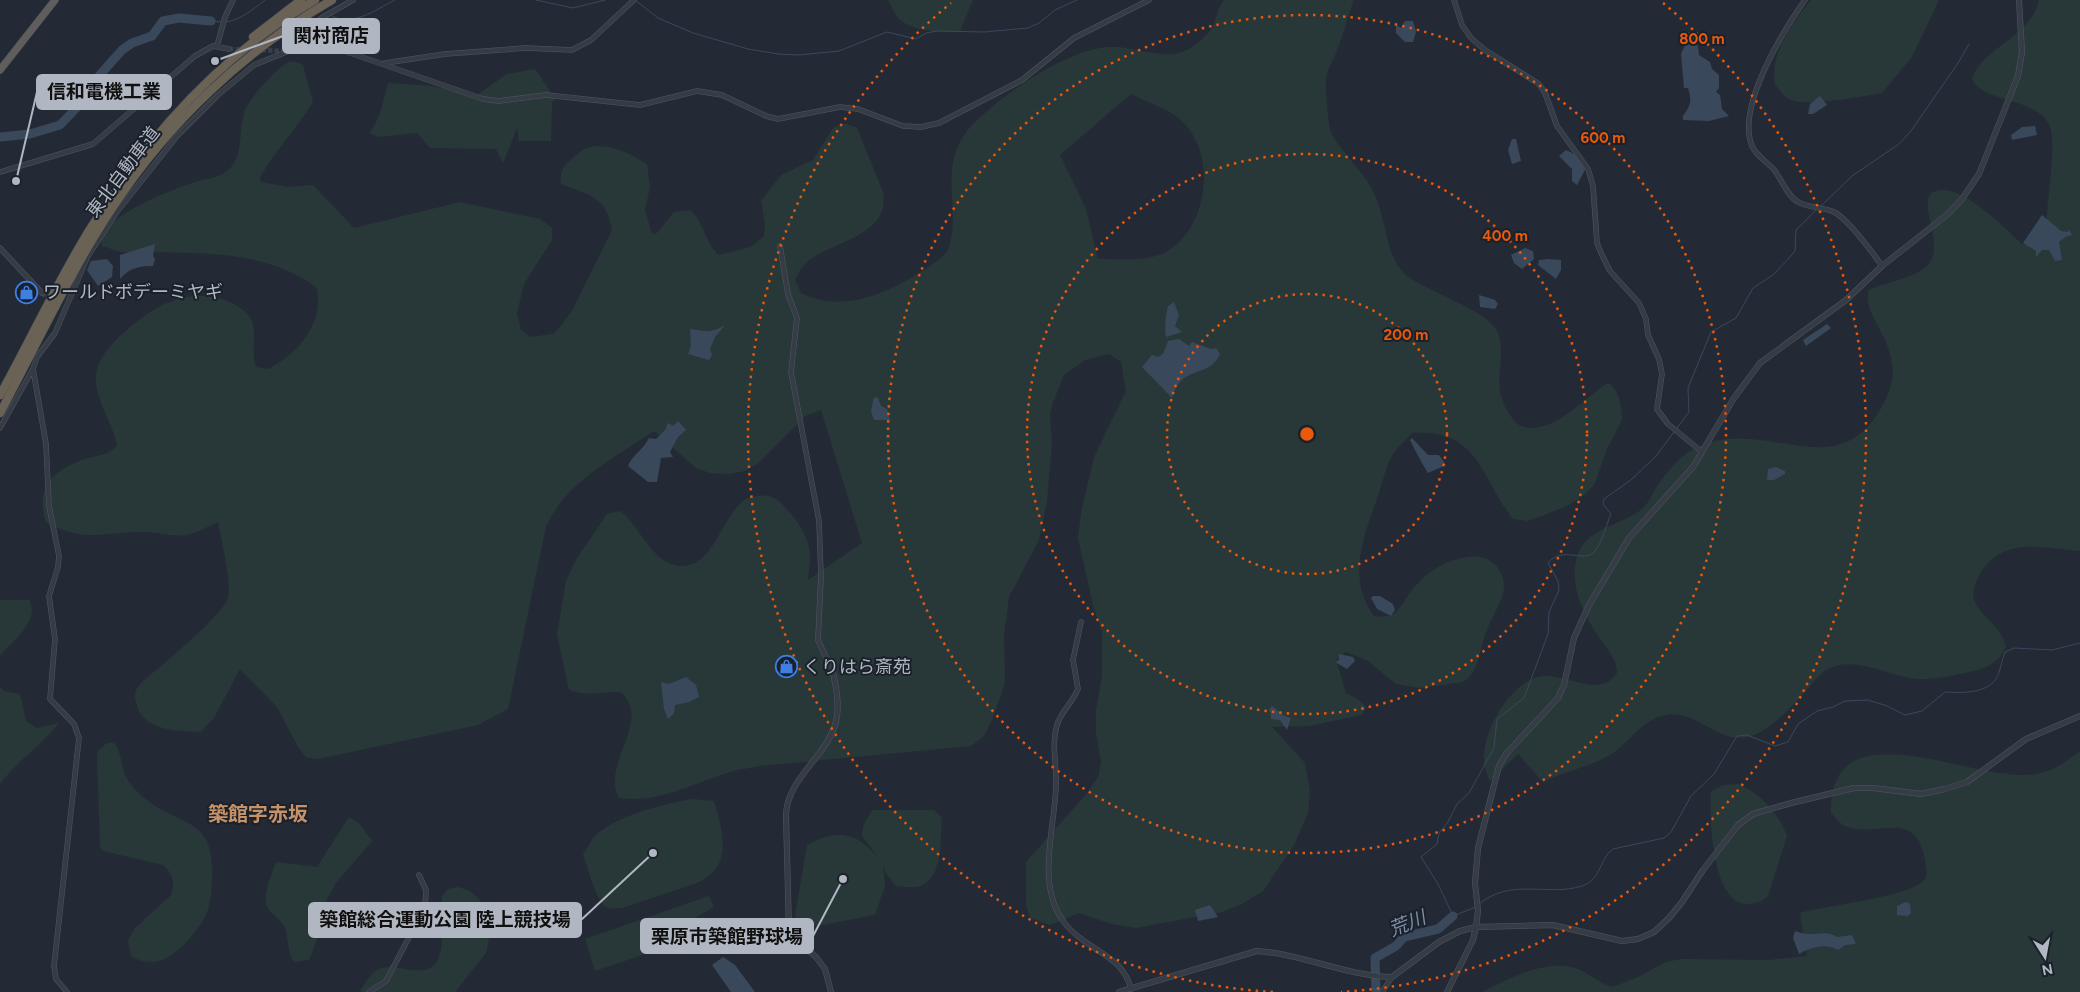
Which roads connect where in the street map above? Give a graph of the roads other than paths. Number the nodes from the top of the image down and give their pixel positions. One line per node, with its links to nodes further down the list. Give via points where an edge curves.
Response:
1 (55, 0): 17 (highway)
2 (233, 0): 13 (street)
3 (301, 0): 12 (highway)
4 (332, 0): 11 (highway, 東北自動車道)
5 (353, 0): 14 (street, via 299,35)
6 (634, 0): 16 (street, via 591,40 572,50 526,48 453,53)
7 (1149, 0): 16 (street, via 1074,38 1022,80 939,123 921,127 903,126 858,109 840,107 778,118 766,116 722,95 697,91 640,105 546,95 499,101 483,99)
8 (1454, 0): 29 (street, via 1462,25 1471,38 1484,50 1539,84 1546,93 1557,126 1588,169 1595,201 1597,242 1610,271 1639,303 1648,336 1659,359 1662,374 1657,409 1668,424)
9 (1805, 0): 21 (street, via 1792,18 1753,97 1748,120 1752,145 1796,201 1840,215)
10 (2019, 0): 21 (street, via 2022,52 2018,76 1979,174 1948,214)
11 (317, 2): 12 (highway, 東北自動車道); 27 (highway, 東北自動車道, via 300,20 252,55 207,95 136,175 80,261)
12 (288, 13): 26 (highway, 東北自動車道, via 250,40 207,82 163,128 108,200)
13 (217, 46): 15 (street); 18 (street, via 195,56 93,144)
14 (297, 48): 16 (street, via 318,43); 24 (street, via 254,65 177,136 116,213 88,256)
15 (229, 49)
16 (383, 63)
17 (0, 70)
18 (0, 172)
19 (780, 246): 31 (street, via 788,294 797,318 791,372 818,520 821,576 818,640)
20 (0, 248): 22 (street)
21 (1882, 266): 29 (street, via 1846,300 1760,363 1734,398)
22 (42, 293)
23 (58, 309): 24 (street)
24 (62, 315): 25 (street)
25 (33, 369): 28 (street); 37 (street, via 46,444 49,506 59,556 49,596 55,639 50,699 74,724 79,738 54,966 56,979)
26 (0, 396)
27 (0, 413)
28 (0, 428)
29 (1702, 452): 34 (street, via 1693,467 1629,538 1589,605 1574,638 1564,686 1558,698 1506,754 1499,766 1478,848)
30 (1081, 622): 36 (street, via 1073,660 1078,689 1062,714 1055,736 1056,788 1050,825 1049,876 1055,902 1065,924 1123,969)
31 (833, 673): 39 (street, via 837,716 830,738 791,792 786,805 789,931 825,969)
32 (2080, 716): 34 (street, via 2026,738 1967,782 1945,789 1921,794 1854,788 1753,814 1738,825 1669,918 1654,932 1638,939 1622,942 1553,925)
33 (419, 875): 38 (street, via 426,890 425,907 386,981)
34 (1476, 927): 35 (street, via 1439,942); 42 (street, via 1473,940)
35 (1392, 977): 36 (street, via 1278,952 1257,951); 41 (street)
36 (1130, 988): 40 (street)
37 (67, 992)
38 (369, 992)
39 (831, 992)
40 (1119, 992)
41 (1382, 992)
42 (1447, 992)

